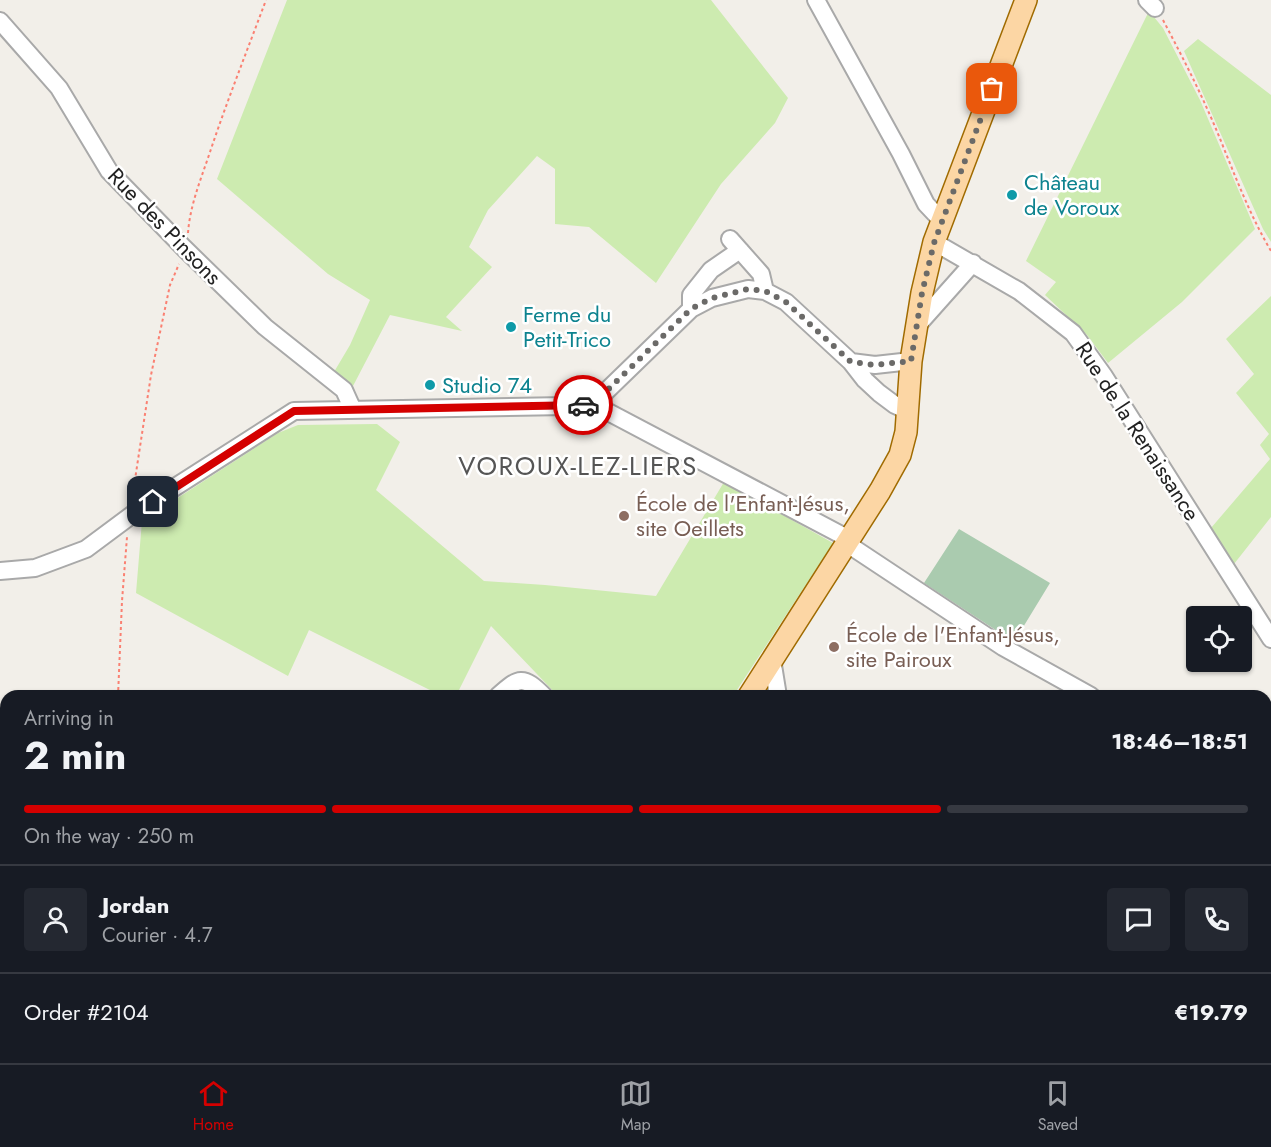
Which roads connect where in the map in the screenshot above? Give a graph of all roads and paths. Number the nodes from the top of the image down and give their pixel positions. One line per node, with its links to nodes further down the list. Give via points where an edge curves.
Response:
1 (267, 0): 8 (path, via 197,190)
2 (816, 0): 6 (street, via 926,204)
3 (1026, 0): 6 (main road)
4 (1151, 4): 9 (path, via 1194,79)
5 (0, 21): 8 (street, Rue des Pinsons, via 59,87 109,171)
6 (942, 221): 7 (main road)
7 (934, 243): 10 (street, Rue de la Renaissance); 13 (main road)
8 (184, 248): 17 (street, Rue des Pinsons, via 265,327 344,390); 19 (path, via 170,285 151,375)
9 (1271, 251)
10 (973, 263): 13 (street); 22 (street, Rue de la Renaissance, via 1019,291 1073,333)
11 (765, 291): 12 (street, via 748,289 712,298); 12 (street, via 761,274 735,244 691,296); 15 (street, via 786,302)
12 (691, 309): 16 (street)
13 (916, 327): 14 (main road)
14 (911, 361): 15 (street, via 875,365); 18 (main road)
15 (851, 362): 18 (street, via 879,393)
16 (593, 404): 17 (street); 20 (street)
17 (352, 410): 19 (street, via 294,411)
18 (908, 411): 20 (main road, via 900,455)
19 (129, 517): 21 (street, via 86,549 35,568); 24 (path)
20 (847, 541): 23 (main road); 29 (street, via 1003,647)
21 (0, 571)
22 (1271, 639)
23 (772, 659): 27 (main road); 28 (street)
24 (118, 690)
25 (505, 690): 26 (street, via 515,681 525,680)
26 (538, 690)
27 (753, 690)
28 (777, 690)
29 (1080, 690)

